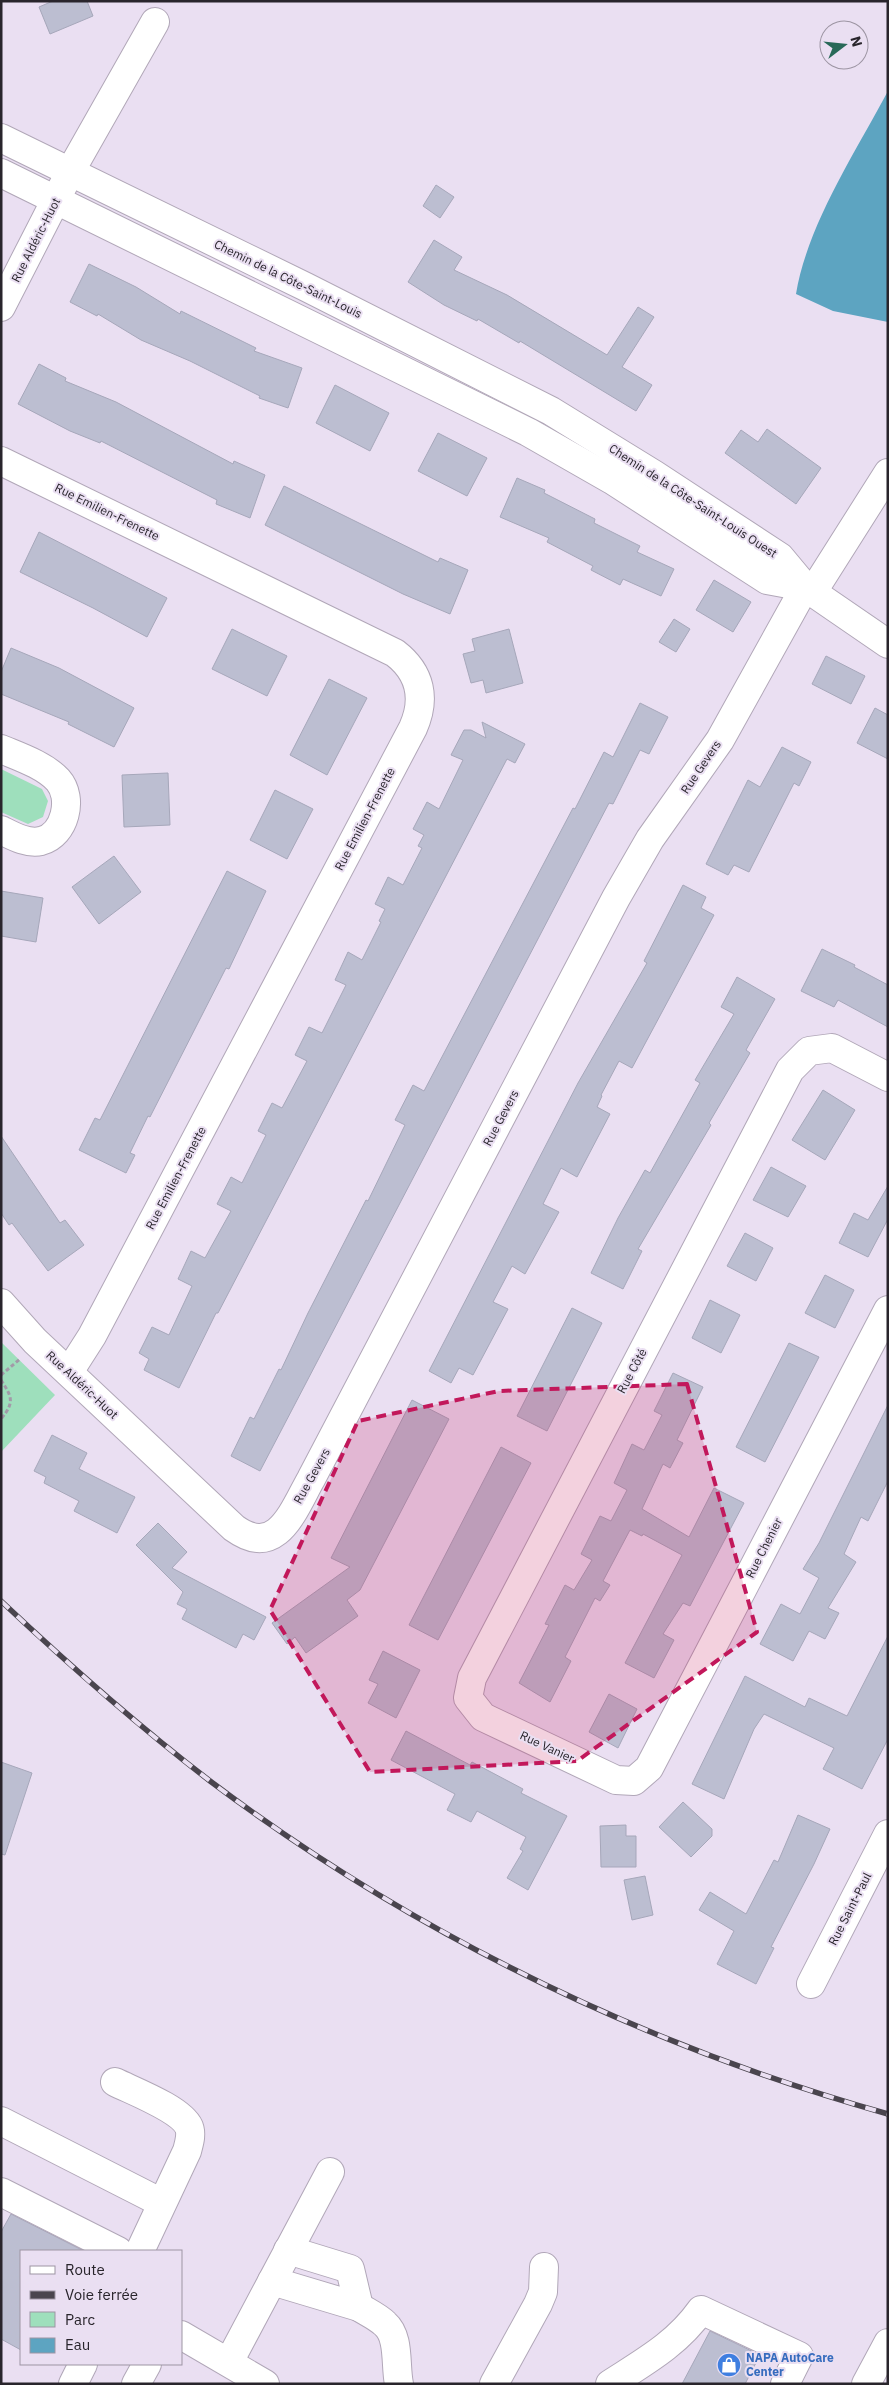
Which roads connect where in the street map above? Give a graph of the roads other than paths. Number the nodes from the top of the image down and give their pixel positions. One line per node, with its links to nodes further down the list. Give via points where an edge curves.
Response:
1 (155, 22): 3 (street, Rue Aldéric-Huot)
2 (1, 138): 3 (street, Chemin de la Côte-Saint-Louis)
3 (70, 172): 5 (street, Rue Aldéric-Huot); 7 (street, Chemin de la Côte-Saint-Louis, via 508,388)
4 (1, 173): 5 (street)
5 (56, 199): 6 (street, Rue Aldéric-Huot); 8 (street)
6 (1, 307)
7 (573, 424): 8 (street); 11 (street, Chemin de la Côte-Saint-Louis Ouest, via 780,557)
8 (559, 449): 11 (street, Chemin de la Côte-Saint-Louis Ouest, via 767,580)
9 (1, 461): 18 (street, Rue Emilien-Frenette, via 395,653 413,670 420,690 419,712 413,728 92,1336)
10 (888, 473): 11 (street, Rue Gevers)
11 (808, 590): 12 (street, Chemin de la Côte-Saint-Louis Ouest); 19 (street, Rue Gevers, via 720,740 650,839 616,898 287,1520 270,1537 252,1539 225,1521)
12 (888, 644)
13 (1, 749): 14 (street, via 49,772 62,786 67,801 63,819 46,839 34,842)
14 (1, 830)
15 (888, 1077): 20 (street, Rue Côté, via 832,1048 809,1051 790,1070 472,1678)
16 (1, 1303): 18 (street, Rue Aldéric-Huot)
17 (888, 1310): 21 (street, Rue Chenier, via 649,1768)
18 (68, 1372): 19 (street, Rue Aldéric-Huot)
19 (167, 1463)
20 (468, 1698): 21 (street, Rue Vanier, via 483,1717 616,1780)
21 (634, 1781)
22 (888, 1834): 23 (street, Rue Saint-Paul)
23 (811, 1984)
24 (115, 2082): 28 (street, via 172,2111 189,2128 187,2151)
25 (1, 2121): 28 (street)
26 (330, 2172): 31 (street)
27 (1, 2192): 29 (street)
28 (162, 2203): 30 (street)
29 (116, 2250)
30 (140, 2250)
31 (288, 2250): 33 (street); 34 (street, via 350,2269)
32 (544, 2267): 44 (street, via 543,2292 538,2304)
33 (272, 2281): 34 (street); 37 (street)
34 (359, 2307): 43 (street, via 390,2329)
35 (182, 2335): 37 (street)
36 (888, 2343): 47 (street)
37 (229, 2362): 42 (street)
38 (82, 2365): 40 (street)
39 (146, 2365): 41 (street)
40 (73, 2384)
41 (136, 2384)
42 (266, 2384)
43 (399, 2384)
44 (494, 2384)
45 (610, 2384): 46 (street, via 666,2348 701,2310 804,2346)
46 (785, 2384)
47 (866, 2384)

